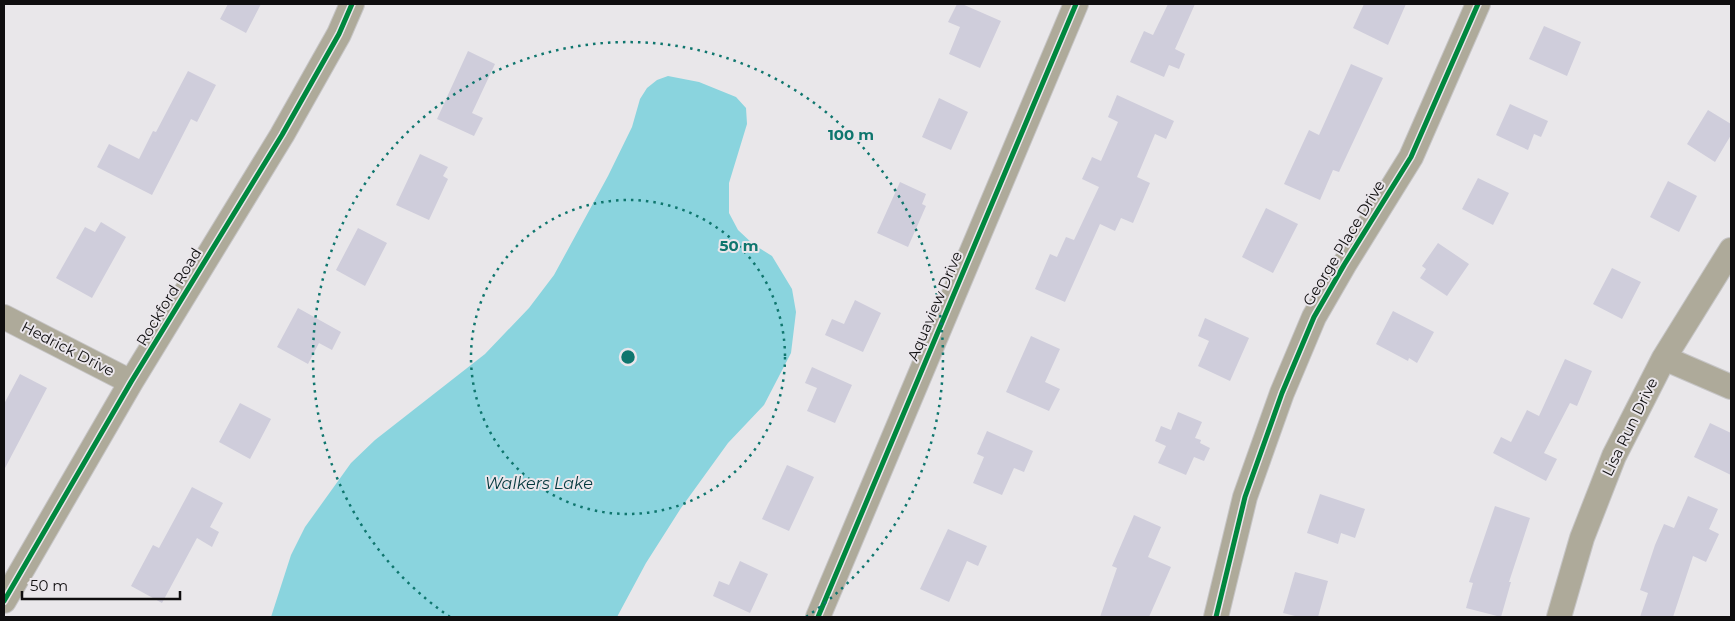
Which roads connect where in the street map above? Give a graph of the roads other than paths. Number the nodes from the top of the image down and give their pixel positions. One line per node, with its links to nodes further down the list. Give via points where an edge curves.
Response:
1 (352, 4): 7 (street, Rockford Road, via 339,34 282,135)
2 (1076, 4): 10 (street, Aquaview Drive)
3 (1478, 4): 11 (street, George Place Drive, via 1411,157 1314,318 1282,393 1245,497)
4 (1731, 250): 6 (street, Lisa Run Drive)
5 (4, 317): 7 (street, Hedrick Drive)
6 (1664, 358): 8 (street); 12 (street, Lisa Run Drive, via 1614,456 1582,538)
7 (131, 382): 9 (street, Rockford Road)
8 (1731, 387)
9 (4, 601)
10 (818, 617)
11 (1216, 617)
12 (1559, 617)

